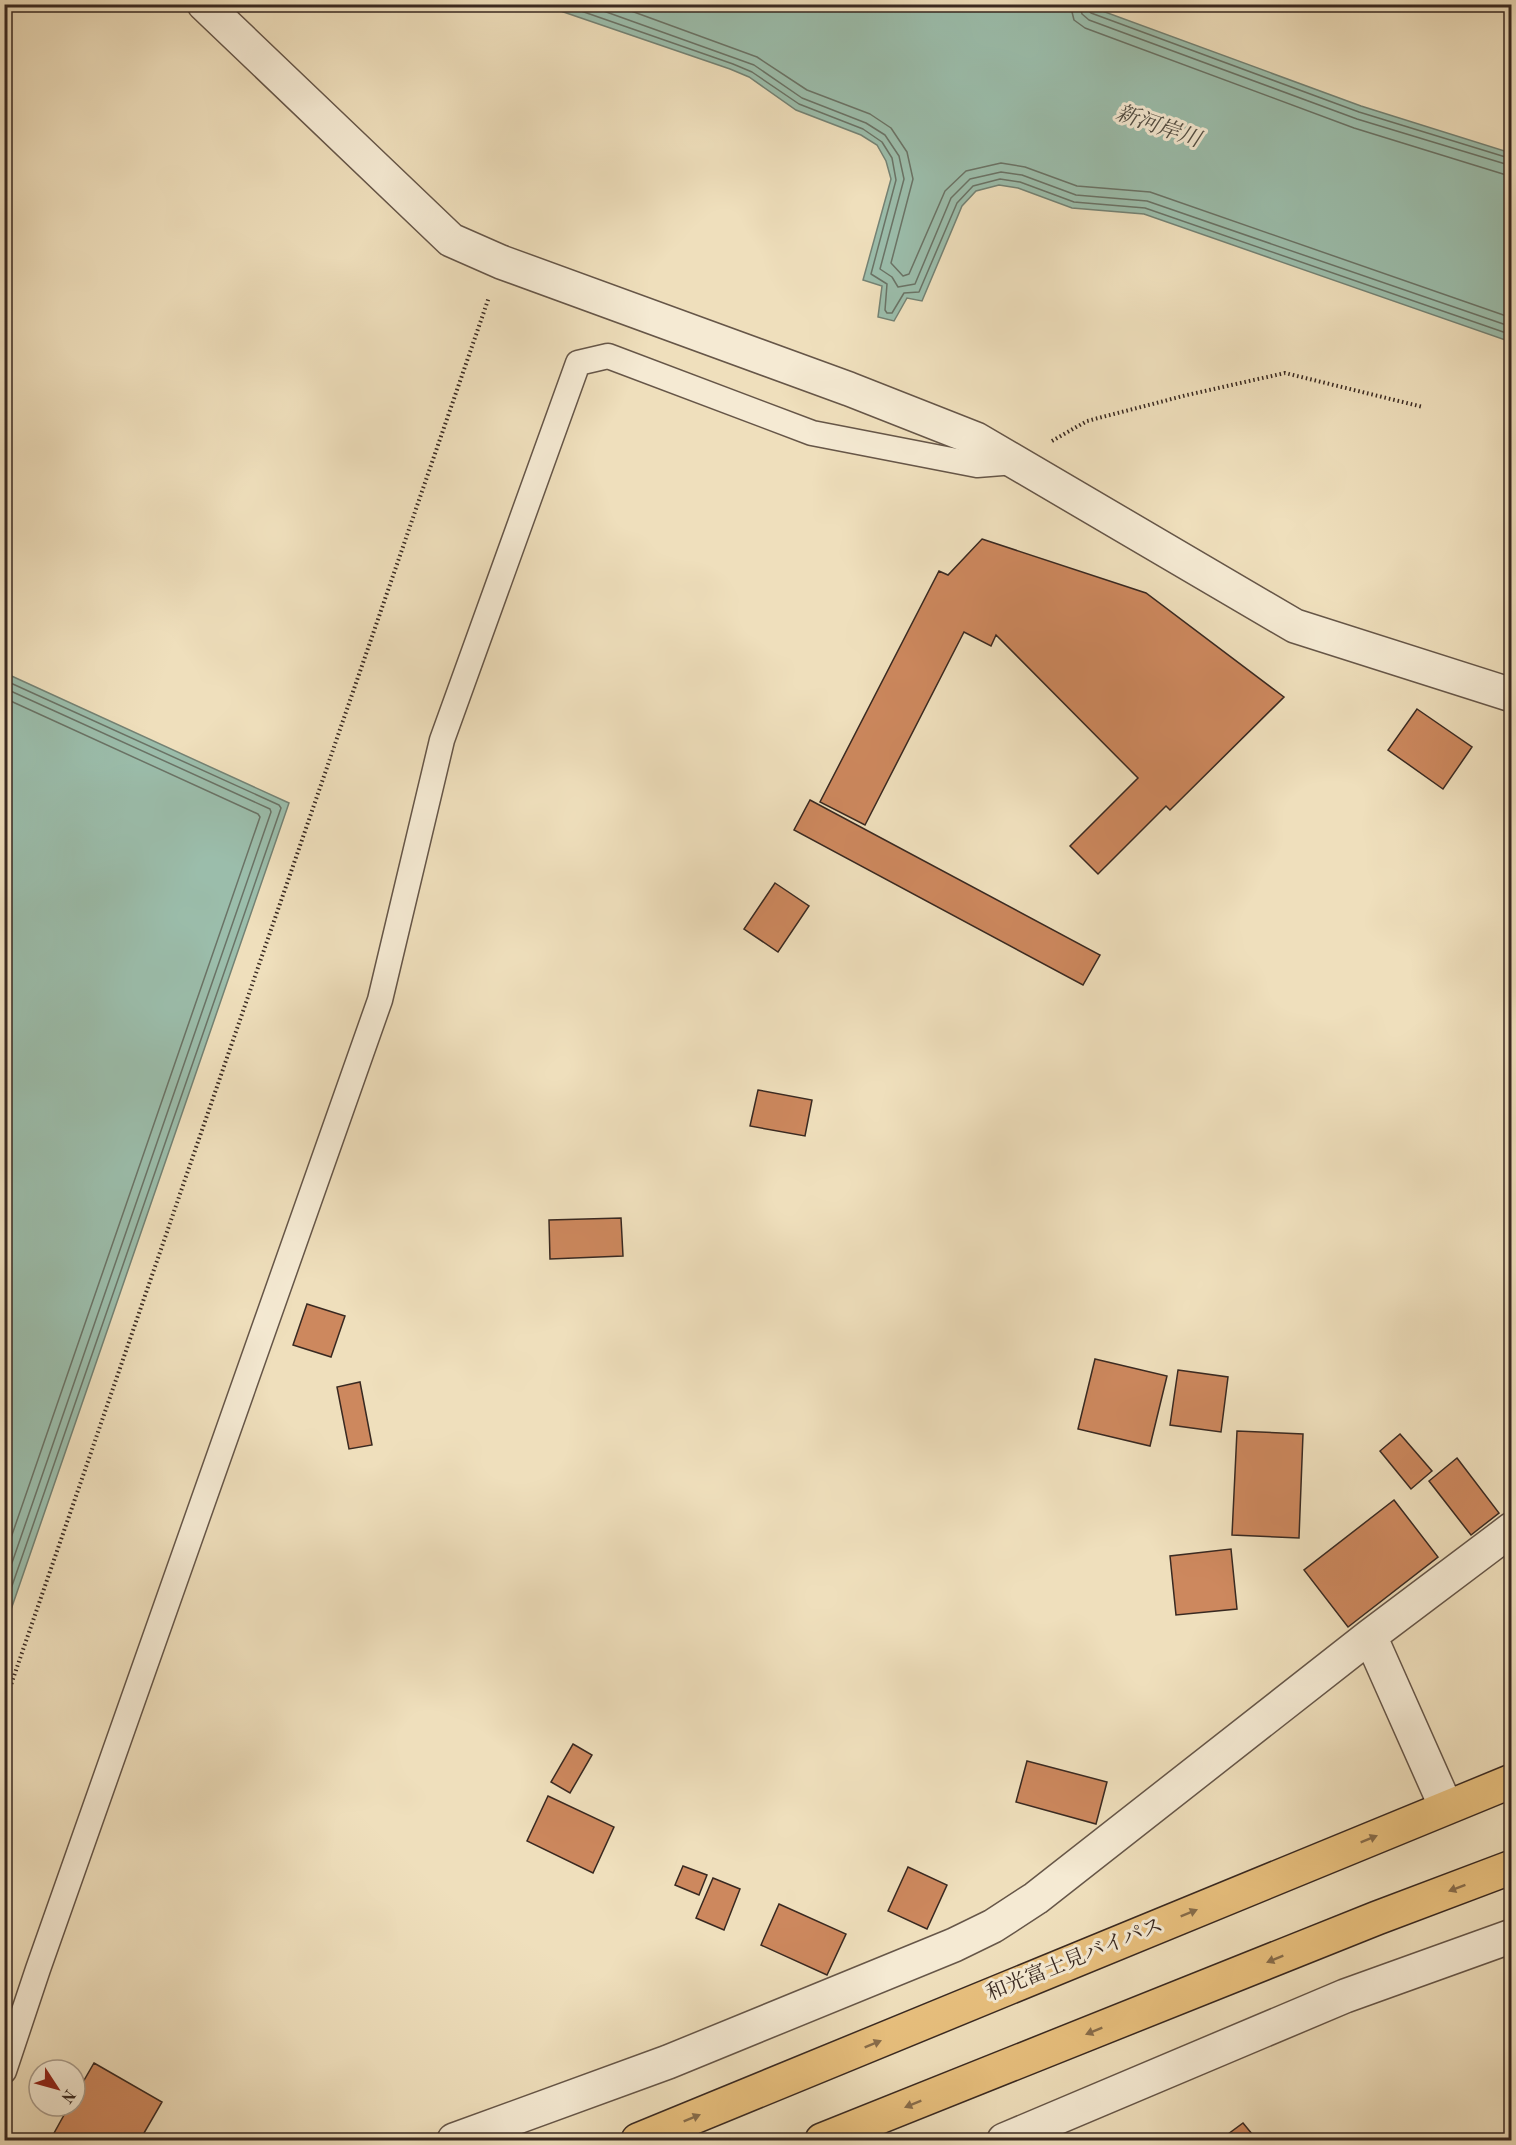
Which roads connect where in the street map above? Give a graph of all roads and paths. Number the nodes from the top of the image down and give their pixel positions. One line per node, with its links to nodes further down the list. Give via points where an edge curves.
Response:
1 (204, 4): 2 (street, via 451,240)
2 (501, 262): 4 (street, via 849,389 975,439); 8 (path)
3 (1423, 407): 4 (path, via 1285,373 1087,421)
4 (1015, 462): 5 (street, via 1295,626); 13 (lane, via 977,465 812,433 608,356 578,363 442,740 380,1000)
5 (1512, 695)
6 (1512, 1529): 7 (street)
7 (1370, 1636): 10 (street); 14 (street, via 1036,1898 993,1926 668,2062)
8 (4, 1705)
9 (1512, 1781): 10 (highway, 和光富士見バイパス)
10 (1446, 1807): 15 (highway, 和光富士見バイパス, one-way to 10)
11 (1512, 1867): 16 (highway, one-way to 16)
12 (1512, 1936): 17 (street, via 1345,1996)
13 (4, 2071)
14 (454, 2140)
15 (638, 2140)
16 (822, 2140)
17 (1004, 2140)

